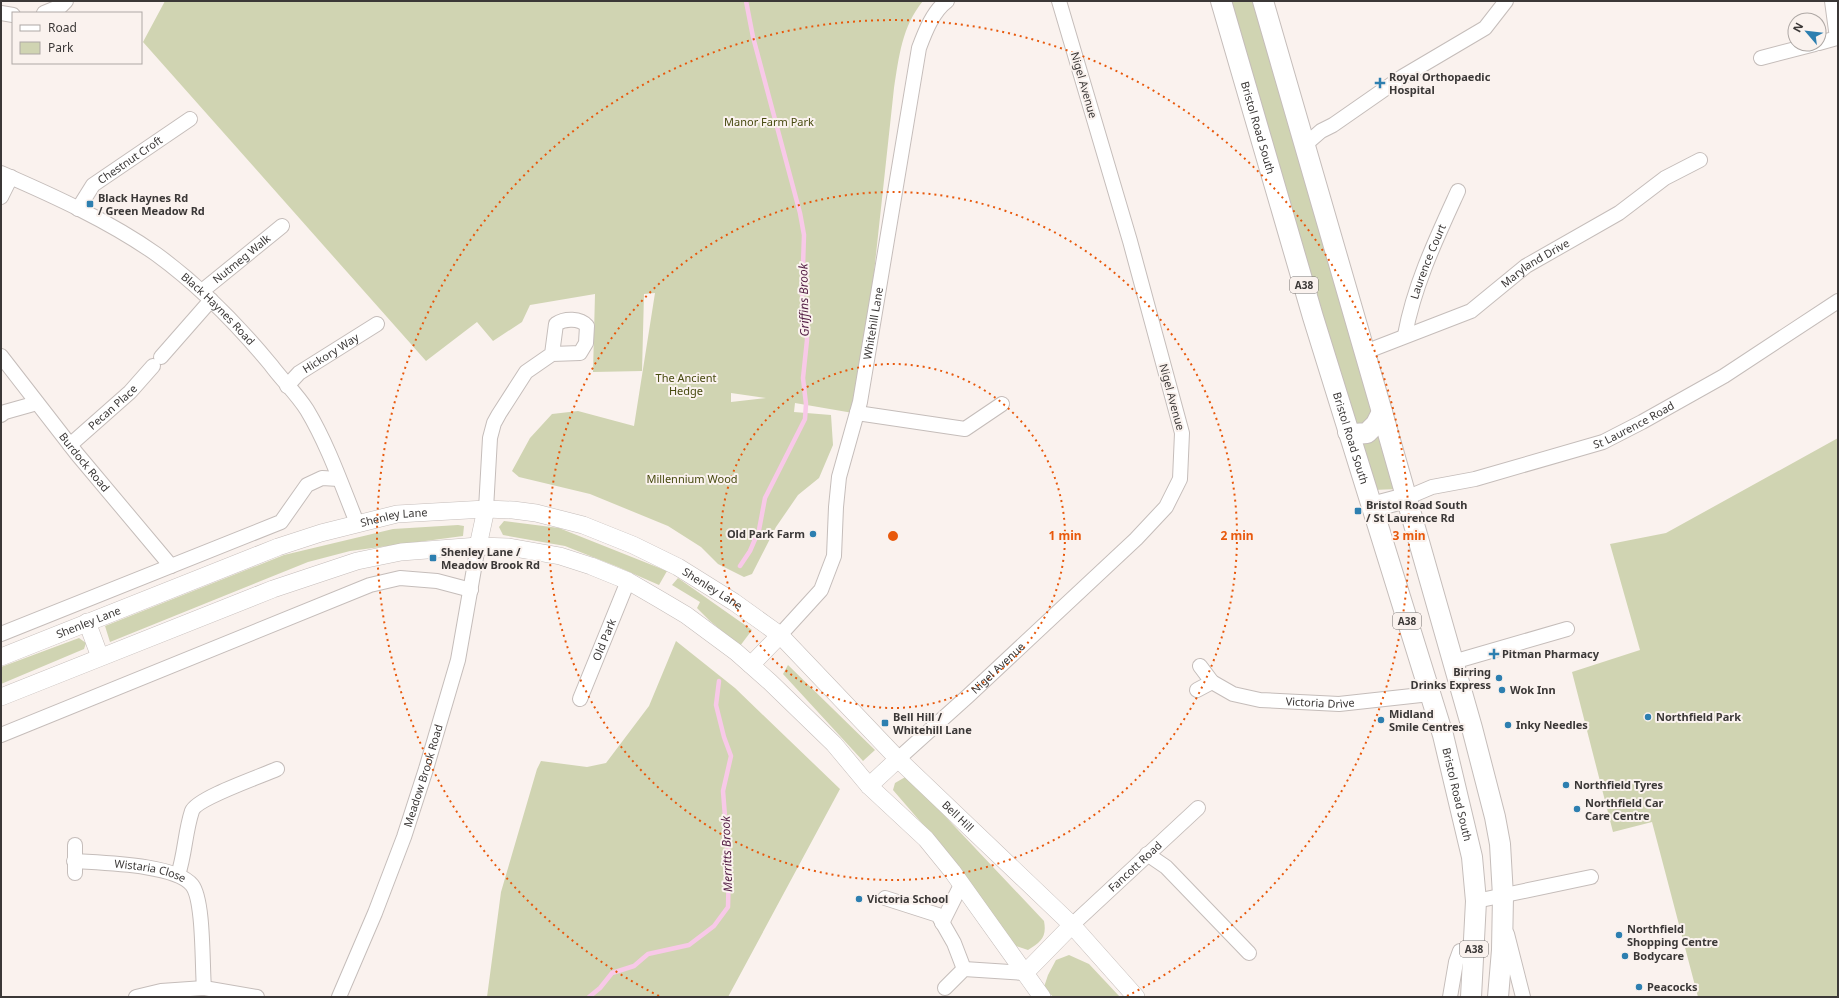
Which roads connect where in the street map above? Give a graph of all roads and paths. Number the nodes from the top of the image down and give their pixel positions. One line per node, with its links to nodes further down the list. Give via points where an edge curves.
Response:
1 (66, 1): 8 (street)
2 (947, 1): 35 (street, Whitehill Lane, via 926,30 919,48)
3 (1060, 1): 63 (street, Nigel Avenue, via 1182,432 1180,479 1166,507 1136,539)
4 (1221, 1): 37 (highway, Bristol Road South / A38)
5 (1263, 1): 16 (highway, A38)
6 (1506, 1): 16 (street, via 1485,28 1402,77 1333,125 1320,131)
7 (1832, 1): 11 (street)
8 (46, 12)
9 (1, 13): 10 (street)
10 (12, 15)
11 (1837, 38): 12 (street)
12 (1827, 41)
13 (1787, 51): 14 (street)
14 (1761, 58)
15 (190, 119): 21 (street, Chestnut Croft, via 93,185)
16 (1306, 144): 27 (highway, A38)
17 (1700, 160): 26 (street, Maryland Drive, via 1665,178 1619,214 1526,266 1471,311)
18 (6, 175): 20 (street); 21 (street, Black Haynes Road)
19 (1458, 191): 26 (street, Laurence Court, via 1430,252 1409,310)
20 (1, 196)
21 (78, 209): 23 (street, Black Haynes Road, via 156,254)
22 (282, 226): 23 (street, Nutmeg Walk)
23 (207, 296): 30 (street, Nutmeg Walk); 31 (street, Black Haynes Road, via 248,337)
24 (1838, 301): 40 (street, St Laurence Road, via 1724,376 1603,442 1475,479 1432,488)
25 (377, 324): 31 (street, Hickory Way, via 299,373)
26 (1405, 335): 27 (street, Maryland Drive, via 1394,342)
27 (1365, 352): 34 (highway, A38)
28 (552, 354): 42 (street, via 526,372 494,423 490,438)
29 (1, 356): 32 (street, Burdock Road)
30 (157, 361): 38 (street, Pecan Place, via 130,392)
31 (287, 386): 39 (street, Black Haynes Road, via 306,409)
32 (37, 403): 36 (street); 38 (street, Burdock Road)
33 (1002, 404): 35 (street, via 965,429)
34 (1382, 412): 37 (highway, via 1376,424 1367,433); 40 (highway, A38)
35 (857, 413): 51 (street, Whitehill Lane, via 839,477 834,556 821,590)
36 (1, 415)
37 (1348, 432): 41 (highway, Bristol Road South / A38)
38 (70, 445): 45 (street, Burdock Road)
39 (339, 479): 43 (street, Black Haynes Road); 45 (street, via 322,478 307,486 281,522)
40 (1406, 498): 41 (highway); 54 (highway, A38)
41 (1372, 507): 59 (highway, Bristol Road South / A38)
42 (486, 509): 43 (main road, Shenley Lane, via 397,514); 44 (main road); 51 (main road, Shenley Lane, via 536,513 583,525 633,545 678,567)
43 (357, 523): 48 (main road, Shenley Lane, via 278,547)
44 (478, 546): 46 (main road, via 509,547 560,556); 47 (street, Meadow Brook Road); 53 (main road, via 401,552 319,572)
45 (171, 566): 50 (street)
46 (628, 581): 55 (main road, via 686,615); 61 (street, Old Park)
47 (471, 590): 62 (street, via 437,581 400,578 370,585); 86 (street, Meadow Brook Road, via 458,660 404,837 376,913)
48 (87, 622): 52 (main road, Shenley Lane); 53 (main road)
49 (1567, 629): 54 (street)
50 (1, 634)
51 (780, 635): 55 (main road); 63 (main road, Bell Hill)
52 (1, 657)
53 (100, 657): 60 (main road)
54 (1453, 662): 72 (highway, A38, via 1495,817)
55 (751, 665): 65 (main road, via 834,744)
56 (1200, 666): 57 (street, Victoria Drive)
57 (1212, 682): 58 (street); 59 (street, Victoria Drive, via 1233,694 1260,700 1339,704)
58 (1197, 690)
59 (1430, 694): 74 (highway, Bristol Road South / A38, via 1443,736 1472,858)
60 (1, 696)
61 (580, 699)
62 (1, 735)
63 (898, 759): 65 (main road); 77 (main road, Bell Hill)
64 (277, 769): 69 (street, via 202,800 192,810)
65 (869, 786): 71 (main road, via 926,839)
66 (1198, 808): 68 (street, Fancott Road)
67 (75, 845): 69 (street, Wistaria Close, via 74,867 155,868)
68 (1147, 854): 77 (street, Fancott Road); 79 (street, via 1166,867)
69 (178, 875): 82 (street, Wistaria Close, via 192,885 198,901)
70 (1591, 877): 72 (street)
71 (961, 884): 76 (street); 81 (main road)
72 (1504, 896): 74 (street); 75 (highway, A38)
73 (885, 898): 76 (street, via 938,915)
74 (1476, 901): 90 (highway, Bristol Road South / A38)
75 (1503, 920): 91 (highway, A38); 92 (street)
76 (942, 923): 80 (street, via 954,943)
77 (1072, 925): 81 (main road); 88 (main road, Bell Hill)
78 (1460, 951): 89 (street)
79 (1249, 953)
80 (964, 969): 81 (street); 83 (street)
81 (1025, 973): 87 (main road)
82 (204, 988): 84 (street, via 161,991); 85 (street)
83 (945, 988)
84 (136, 997)
85 (257, 997)
86 (339, 997)
87 (1042, 997)
88 (1136, 997)
89 (1450, 997)
90 (1471, 997)
91 (1498, 997)
92 (1524, 997)

